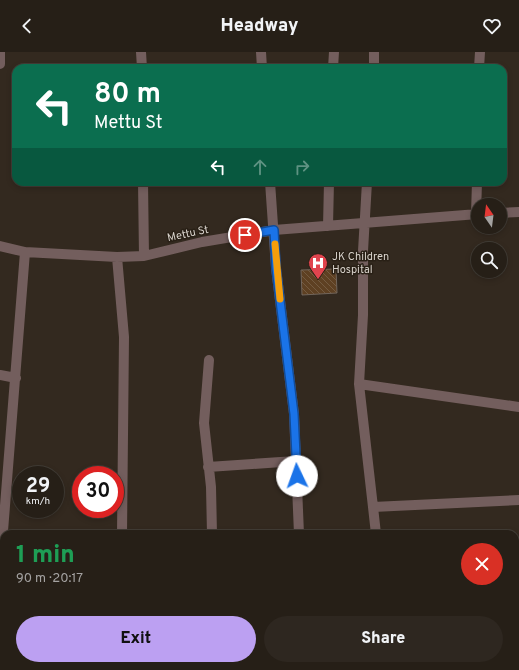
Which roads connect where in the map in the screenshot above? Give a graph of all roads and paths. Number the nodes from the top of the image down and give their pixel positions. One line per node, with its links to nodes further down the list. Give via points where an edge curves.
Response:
1 (0, 52): 7 (street)
2 (141, 52): 8 (street)
3 (261, 52): 9 (street)
4 (334, 52): 10 (street)
5 (374, 52): 11 (street)
6 (480, 52): 12 (street)
7 (0, 64)
8 (142, 64)
9 (262, 64)
10 (333, 64)
11 (374, 64)
12 (479, 64)
13 (143, 186): 27 (street)
14 (270, 186): 24 (street)
15 (329, 186): 23 (street)
16 (367, 186): 22 (street)
17 (477, 186): 18 (street)
18 (477, 198)
19 (519, 212): 20 (street)
20 (507, 213)
21 (471, 214): 22 (street, Mettu St)
22 (365, 223): 23 (street, Mettu St); 32 (street)
23 (328, 226): 24 (street, Mettu St)
24 (274, 230): 27 (street, Mettu St, via 202,242); 34 (street, via 276,268 294,414)
25 (0, 246): 26 (street, Mettu St)
26 (25, 252): 28 (street, Mettu St); 31 (street)
27 (144, 256): 28 (street, Mettu St)
28 (117, 257): 40 (street, via 124,337)
29 (209, 360): 35 (street, via 204,423)
30 (0, 374): 31 (street)
31 (16, 378): 36 (street)
32 (359, 384): 33 (street); 38 (street)
33 (519, 407)
34 (296, 461): 35 (street); 42 (street)
35 (208, 467): 41 (street)
36 (4, 480): 39 (street)
37 (519, 500): 38 (street)
38 (372, 507): 43 (street)
39 (2, 530)
40 (122, 530)
41 (212, 530)
42 (299, 530)
43 (375, 530)

